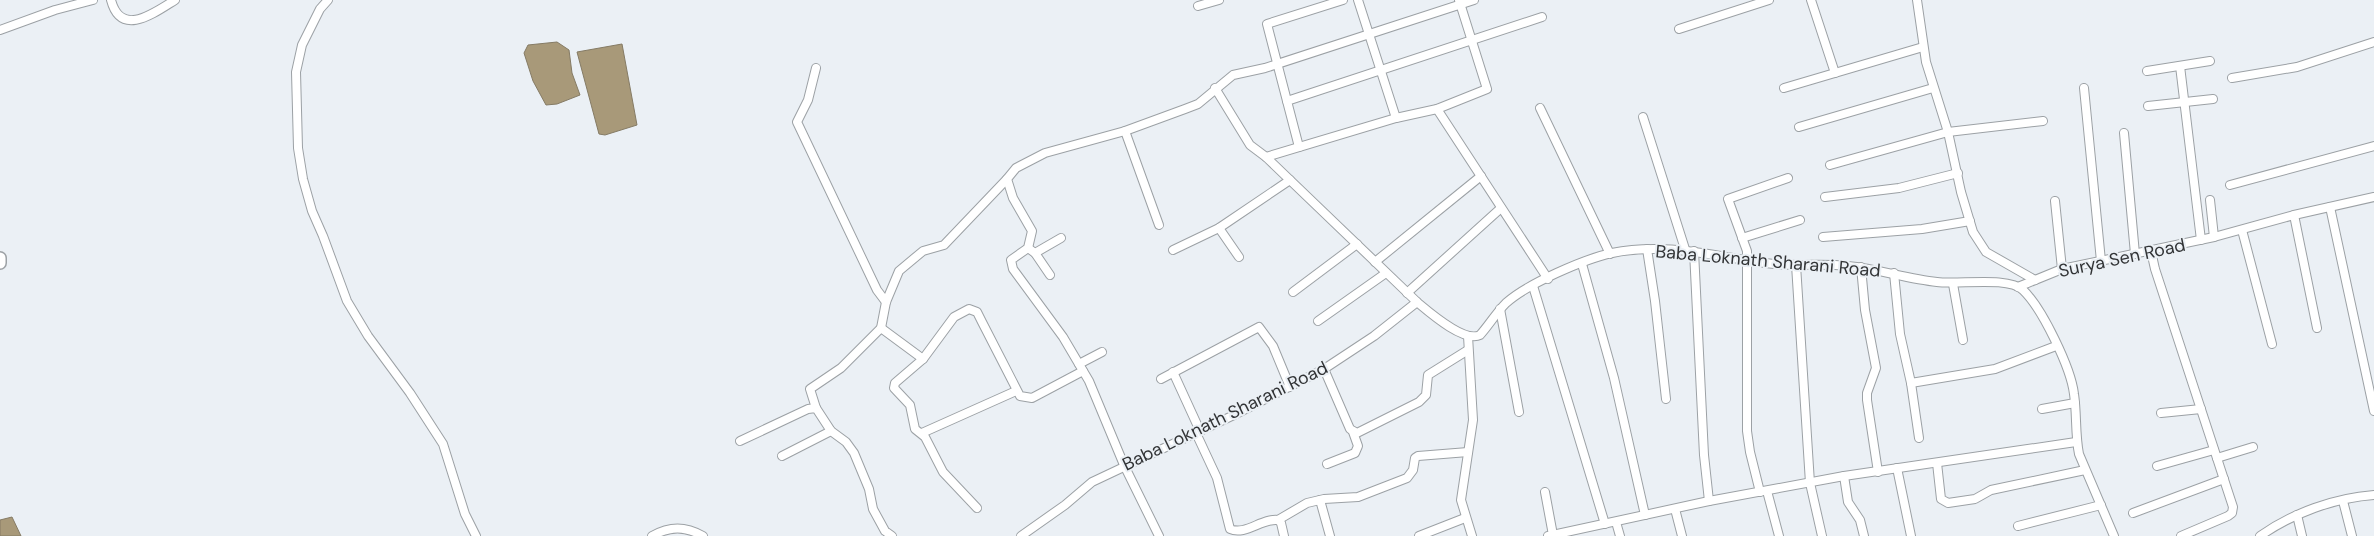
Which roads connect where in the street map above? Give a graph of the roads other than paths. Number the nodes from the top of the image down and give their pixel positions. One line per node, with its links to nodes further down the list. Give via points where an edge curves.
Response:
1 (93, 0): 16 (street)
2 (111, 0): 3 (street, via 122,20 129,21 147,16)
3 (175, 0)
4 (328, 0): 171 (street, via 302,45 296,72 298,148 312,211 347,301 444,444 465,514)
5 (1219, 0): 13 (street)
6 (1343, 0): 22 (street, via 1267,24)
7 (1358, 0): 17 (street)
8 (1474, 0): 12 (street)
9 (1769, 0): 15 (street)
10 (1811, 0): 27 (street)
11 (1917, 0): 20 (street)
12 (1460, 2): 17 (street); 18 (street)
13 (1198, 6)
14 (1542, 17): 18 (street)
15 (1678, 29)
16 (0, 30)
17 (1369, 34): 22 (street); 25 (street)
18 (1472, 40): 25 (street); 38 (street, via 1487,89)
19 (2374, 42): 28 (street, via 2297,67)
20 (1923, 47): 27 (street); 31 (street)
21 (2210, 61): 23 (street)
22 (1277, 65): 29 (street, via 1233,75); 34 (street)
23 (2180, 66): 26 (street); 35 (street)
24 (816, 68): 102 (street, via 808,100 797,122 877,290)
25 (1380, 71): 34 (street); 40 (street)
26 (2147, 72)
27 (1834, 74): 30 (street)
28 (2232, 78)
29 (1215, 88): 43 (street, via 1192,106); 48 (street, via 1250,145)
30 (1784, 88)
31 (1933, 88): 42 (street); 44 (street)
32 (2084, 88): 85 (street)
33 (2213, 99): 35 (street)
34 (1287, 101): 47 (street)
35 (2185, 102): 36 (street); 72 (street)
36 (2148, 106)
37 (1540, 108): 80 (street)
38 (1437, 109): 40 (street); 51 (street)
39 (1643, 117): 74 (street)
40 (1396, 118): 47 (street)
41 (2043, 121): 44 (street)
42 (1799, 127)
43 (1125, 131): 53 (street, via 1057,148 1016,168); 65 (street)
44 (1948, 132): 49 (street); 50 (street)
45 (2124, 133): 81 (street)
46 (2374, 146): 55 (street)
47 (1299, 147): 48 (street)
48 (1266, 157): 54 (street)
49 (1830, 165)
50 (1958, 173): 56 (street, via 1899,188); 64 (street)
51 (1481, 176): 61 (street); 86 (street)
52 (1788, 178): 70 (street, via 1728,199)
53 (1007, 179): 75 (street, via 1013,198 1032,231); 102 (street, via 944,245 923,251 899,272)
54 (1290, 180): 66 (street); 73 (street)
55 (2230, 185)
56 (1825, 197)
57 (2374, 197): 60 (street, Surya Sen Road)
58 (2210, 200): 71 (street)
59 (2054, 201): 91 (street)
60 (2330, 207): 62 (street, Surya Sen Road); 127 (street)
61 (1501, 208): 95 (street); 101 (street)
62 (2294, 215): 67 (street, Surya Sen Road); 107 (street)
63 (1800, 220): 70 (street)
64 (1970, 222): 68 (street); 96 (street, via 1986,252)
65 (1159, 225)
66 (1219, 228): 76 (street); 82 (street)
67 (2242, 230): 71 (street, Surya Sen Road); 110 (street)
68 (1823, 237)
69 (1061, 238): 75 (street)
70 (1742, 238): 84 (street)
71 (2214, 238): 72 (street, Surya Sen Road)
72 (2201, 240): 79 (street, Surya Sen Road)
73 (1357, 244): 86 (street); 100 (street)
74 (1685, 249): 77 (street, Baba Loknath Sharani Road); 78 (street, Baba Loknath Sharani Road)
75 (1031, 250): 94 (street); 115 (street, via 1011,260 1013,270)
76 (1173, 250)
77 (1647, 250): 80 (street, Baba Loknath Sharani Road); 122 (street)
78 (1694, 251): 84 (street, Baba Loknath Sharani Road); 156 (street)
79 (2152, 251): 81 (street, Surya Sen Road); 126 (street)
80 (1610, 254): 88 (street, Baba Loknath Sharani Road)
81 (2135, 254): 85 (street, Surya Sen Road)
82 (1239, 257)
83 (0, 258): 87 (main road)
84 (1746, 259): 89 (street, Baba Loknath Sharani Road); 152 (street, via 1748,437)
85 (2101, 261): 91 (street, Surya Sen Road)
86 (1375, 262): 92 (street)
87 (0, 263)
88 (1582, 264): 95 (street, Baba Loknath Sharani Road); 162 (street, via 1614,378)
89 (1796, 265): 90 (street, Baba Loknath Sharani Road); 151 (street)
90 (1861, 268): 93 (street, Baba Loknath Sharani Road); 148 (street, via 1876,368 1867,400)
91 (2062, 269): 96 (street, Surya Sen Road)
92 (1386, 272): 101 (street); 105 (street)
93 (1894, 273): 97 (street, Baba Loknath Sharani Road); 119 (street, via 1900,334)
94 (1050, 274)
95 (1548, 279): 98 (street, Baba Loknath Sharani Road)
96 (2035, 280): 99 (street, Surya Sen Road)
97 (1952, 284): 99 (street, Baba Loknath Sharani Road, via 2005,282); 109 (street)
98 (1534, 286): 104 (street, Baba Loknath Sharani Road, via 1513,297); 167 (street)
99 (2018, 287): 111 (street, via 2039,310)
100 (1293, 292)
101 (1407, 293): 103 (street)
102 (886, 302): 106 (street)
103 (1417, 302): 108 (street); 116 (street, Baba Loknath Sharani Road)
104 (1500, 309): 108 (street, Baba Loknath Sharani Road, via 1480,335 1475,338); 128 (street)
105 (1318, 321)
106 (881, 328): 114 (street); 124 (street, via 841,368 810,389)
107 (2317, 328)
108 (1468, 336): 112 (street)
109 (1963, 340)
110 (2272, 344)
111 (2056, 346): 119 (street, via 1995,369); 123 (street, via 2074,392)
112 (1468, 350): 132 (street, via 1428,375 1426,395 1419,402 1362,432); 139 (street, via 1473,420)
113 (1102, 352): 115 (street)
114 (923, 359): 121 (street, via 954,317 964,310 973,309); 133 (street, via 895,383 894,388 910,404 913,425)
115 (1081, 367): 121 (street, via 1032,398 1020,396); 144 (street)
116 (1324, 369): 120 (street, Baba Loknath Sharani Road); 132 (street)
117 (1173, 372): 118 (street); 120 (street, via 1259,327 1273,346); 131 (street)
118 (1161, 379)
119 (1911, 383): 134 (street)
120 (1290, 387): 131 (street, Baba Loknath Sharani Road)
121 (1016, 391): 133 (street)
122 (1666, 399)
123 (2075, 403): 125 (street); 136 (street)
124 (816, 408): 130 (street); 135 (street)
125 (2042, 409)
126 (2201, 409): 129 (street); 138 (street)
127 (2374, 411)
128 (1518, 412)
129 (2161, 413)
130 (831, 431): 140 (street); 174 (street, via 854,453 869,489 873,509 885,531)
131 (1198, 432): 144 (street, Baba Loknath Sharani Road); 170 (street, via 1217,478 1228,525)
132 (1353, 432): 143 (street, via 1358,446 1355,453)
133 (922, 433): 159 (street, via 943,472)
134 (1919, 438)
135 (740, 441)
136 (2076, 442): 142 (street); 147 (street)
137 (2253, 448): 141 (street)
138 (2214, 450): 141 (street); 145 (street)
139 (1468, 452): 155 (street, via 1418,456 1407,478 1358,497); 164 (street, via 1461,500)
140 (782, 456)
141 (2217, 458): 150 (street)
142 (1937, 463): 146 (street); 147 (street, via 1941,499 1948,503)
143 (1327, 464)
144 (1124, 465): 175 (street, Baba Loknath Sharani Road, via 1092,482); 176 (street)
145 (2157, 466)
146 (1897, 468): 148 (street); 187 (street)
147 (2085, 470): 158 (street)
148 (1878, 472): 149 (street)
149 (1844, 476): 151 (street); 186 (street, via 1848,502 1860,520)
150 (2224, 479): 161 (street); 189 (street, via 2232,513)
151 (1810, 483): 152 (street); 185 (street)
152 (1764, 491): 156 (street); 184 (street)
153 (1545, 492): 181 (street)
154 (2374, 495): 157 (street)
155 (1320, 500): 165 (street, via 1298,507); 178 (street)
156 (1709, 501): 160 (street)
157 (2343, 501): 163 (street); 192 (street)
158 (2101, 505): 168 (street); 188 (street)
159 (977, 508)
160 (1675, 509): 162 (street); 183 (street)
161 (2133, 513)
162 (1645, 515): 166 (street)
163 (2297, 515): 190 (street); 191 (street)
164 (1465, 518): 179 (street); 180 (street)
165 (1278, 520): 170 (street, via 1268,520); 177 (street)
166 (1616, 522): 167 (street); 182 (street)
167 (1605, 524): 169 (street)
168 (2018, 526)
169 (1587, 532): 181 (street)
170 (1239, 534)
171 (476, 536)
172 (652, 536): 173 (street, via 678,528)
173 (703, 536)
174 (892, 536)
175 (1021, 536)
176 (1159, 536)
177 (1284, 536)
178 (1330, 536)
179 (1419, 536)
180 (1472, 536)
181 (1551, 536)
182 (1620, 536)
183 (1682, 536)
184 (1779, 536)
185 (1822, 536)
186 (1864, 536)
187 (1911, 536)
188 (2114, 536)
189 (2181, 536)
190 (2260, 536)
191 (2302, 536)
192 (2352, 536)

